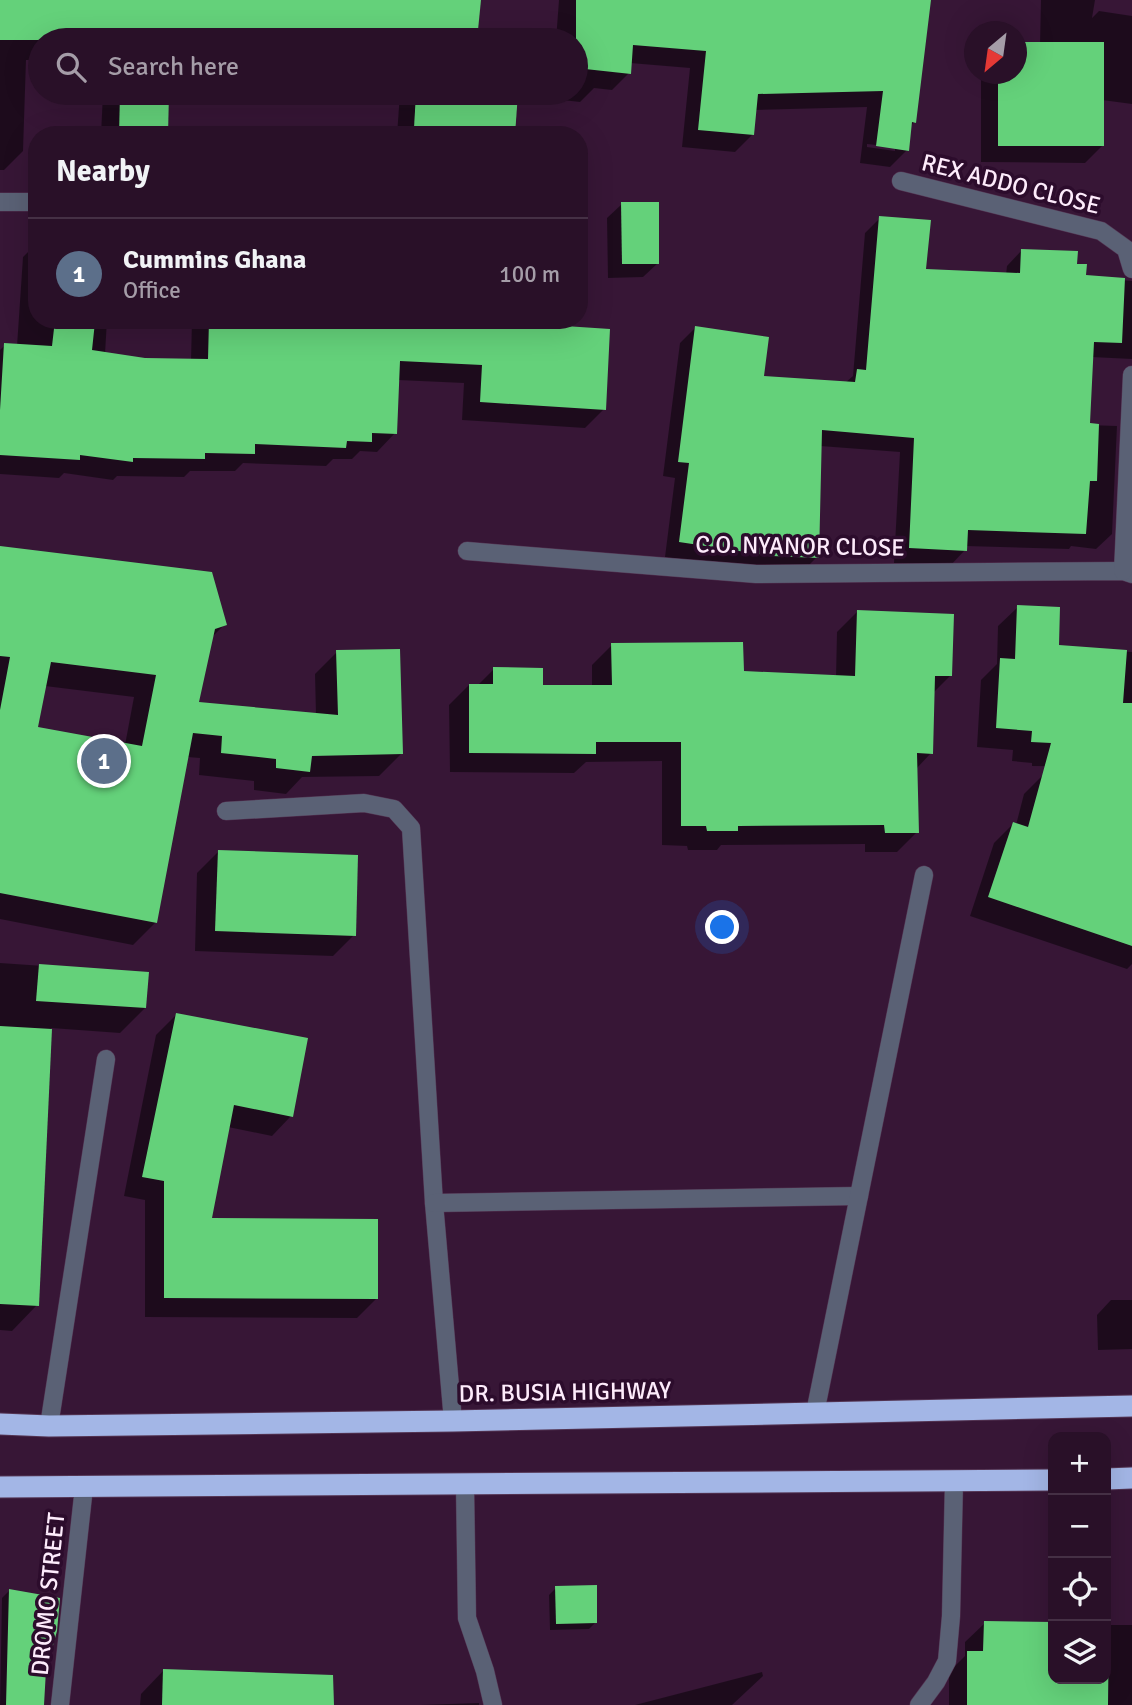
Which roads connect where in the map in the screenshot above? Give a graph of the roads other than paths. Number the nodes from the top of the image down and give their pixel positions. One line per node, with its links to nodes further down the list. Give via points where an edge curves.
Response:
1 (901, 181): 4 (street, REX ADDO CLOSE, via 1101,231 1126,249)
2 (0, 202): 3 (street)
3 (28, 202)
4 (1132, 269)
5 (1132, 375): 7 (street)
6 (467, 551): 7 (street, C.O. NYANOR CLOSE, via 756,574)
7 (1128, 572)
8 (226, 811): 12 (street, via 364,803 394,809 411,828)
9 (924, 875): 11 (street)
10 (106, 1059): 17 (street)
11 (859, 1196): 12 (street); 14 (street)
12 (434, 1203): 15 (street)
13 (1132, 1406): 14 (highway, DR. BUSIA HIGHWAY)
14 (815, 1413): 15 (highway, DR. BUSIA HIGHWAY)
15 (453, 1421): 17 (highway, DR. BUSIA HIGHWAY)
16 (0, 1424): 17 (highway, DR. BUSIA HIGHWAY)
17 (49, 1426)
18 (1132, 1478): 19 (highway)
19 (1111, 1479)
20 (1048, 1480): 21 (highway)
21 (954, 1482): 22 (highway); 27 (street, via 947,1661)
22 (465, 1485): 24 (highway); 26 (street, via 467,1618)
23 (0, 1487): 24 (highway)
24 (84, 1487): 25 (street, DROMO STREET)
25 (60, 1705)
26 (493, 1705)
27 (919, 1705)

